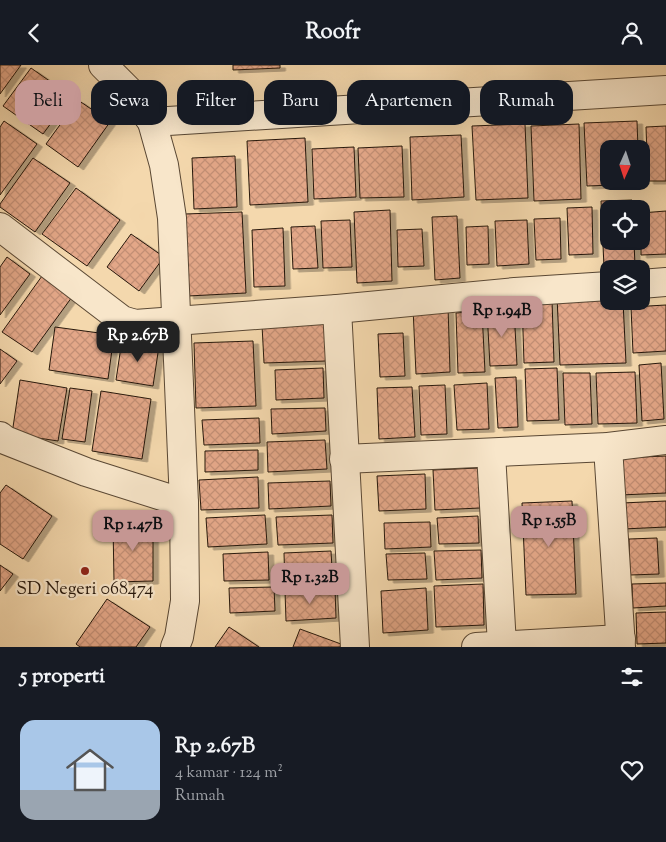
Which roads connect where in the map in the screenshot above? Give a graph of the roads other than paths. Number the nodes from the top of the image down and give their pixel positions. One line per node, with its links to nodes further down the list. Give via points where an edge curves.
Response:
1 (103, 65): 2 (street)
2 (118, 80)
3 (666, 90): 4 (street)
4 (167, 121)
5 (153, 125): 11 (street, via 164,165 172,218)
6 (0, 227): 11 (street, via 122,320 135,324)
7 (666, 282): 8 (street)
8 (650, 283)
9 (600, 287): 10 (street)
10 (337, 309): 11 (street); 16 (street)
11 (176, 321): 17 (street)
12 (2, 440): 17 (street, via 86,472)
13 (666, 440): 14 (street)
14 (608, 447): 15 (street); 18 (street)
15 (491, 453): 16 (street); 19 (street)
16 (344, 459): 21 (street)
17 (184, 503): 20 (street, via 185,601)
18 (621, 643): 19 (street)
19 (489, 646)
20 (175, 647)
21 (355, 647)

